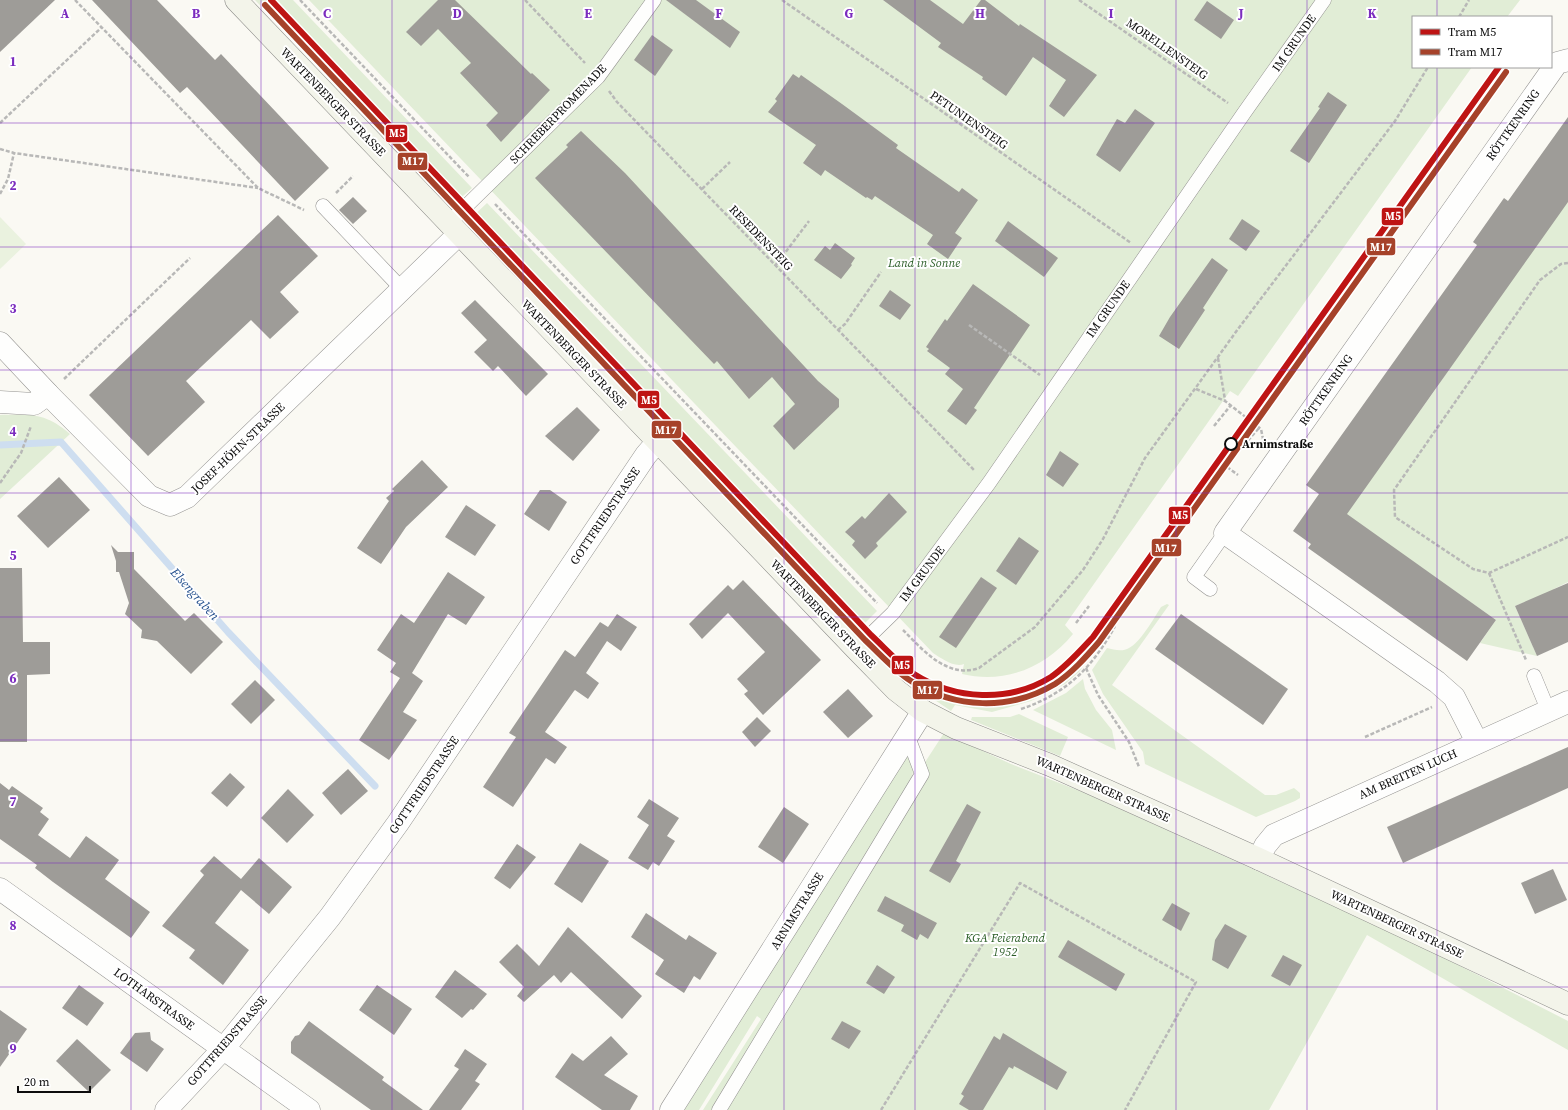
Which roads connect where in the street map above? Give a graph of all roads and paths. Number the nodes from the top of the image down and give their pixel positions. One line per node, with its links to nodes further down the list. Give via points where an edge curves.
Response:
1 (75, 0): 11 (path)
2 (236, 0): 27 (street, WARTENBERGER STRASSE)
3 (300, 0): 22 (path)
4 (525, 0): 14 (path, RESEDENSTEIG)
5 (654, 0): 14 (lane, SCHREBERPROMENADE)
6 (782, 0): 28 (path, PETUNIENSTEIG)
7 (1079, 0): 15 (path, MORELLENSTEIG)
8 (1324, 0): 15 (lane, IM GRUNDE)
9 (1469, 0): 10 (path)
10 (1460, 16)
11 (102, 27): 16 (path); 21 (path)
12 (1568, 60): 49 (street, RÖTTKENRING, via 1557,63)
13 (1427, 68): 37 (path, via 1395,121)
14 (598, 77): 22 (lane, SCHREBERPROMENADE); 23 (path, RESEDENSTEIG, via 617,102)
15 (1244, 114): 28 (lane, IM GRUNDE)
16 (0, 123)
17 (0, 149): 18 (path)
18 (14, 153): 21 (path); 24 (path, via 8,179)
19 (730, 162): 23 (path)
20 (353, 176): 25 (path)
21 (258, 188): 25 (path, via 314,215)
22 (484, 189): 27 (lane, SCHREBERPROMENADE); 57 (path)
23 (702, 189): 31 (path, RESEDENSTEIG)
24 (0, 194)
25 (324, 206): 33 (lane)
26 (809, 221): 31 (path)
27 (454, 228): 33 (street, JOSEF-HÖHN-STRASSE); 47 (street, WARTENBERGER STRASSE)
28 (1146, 254): 38 (lane, IM GRUNDE)
29 (190, 258): 40 (path)
30 (1568, 263): 54 (path, via 1561,264 1540,280 1394,490 1395,517 1473,569)
31 (775, 266): 35 (path, RESEDENSTEIG)
32 (881, 272): 35 (path, via 845,324)
33 (402, 289): 40 (street, JOSEF-HÖHN-STRASSE, via 187,497 170,505 148,496)
34 (969, 325): 38 (path)
35 (838, 330): 50 (path, RESEDENSTEIG, via 971,467)
36 (0, 343): 40 (street, JOSEF-HÖHN-STRASSE)
37 (1218, 358): 39 (path); 41 (path)
38 (1055, 386): 50 (lane, IM GRUNDE)
39 (1196, 389): 41 (path); 57 (path, via 1145,458 1083,570 1035,627 979,668 970,671 957,670 931,657)
40 (48, 394): 42 (street, via 34,404)
41 (1225, 401): 43 (path)
42 (0, 402)
43 (1231, 405): 44 (path); 46 (path)
44 (1214, 426)
45 (31, 428): 51 (path, via 21,453)
46 (1259, 428): 48 (path); 49 (path, via 1263,441)
47 (658, 441): 60 (street, WARTENBERGER STRASSE); 75 (street, GOTTFRIEDSTRASSE, via 646,454 398,823 330,917)
48 (1244, 445)
49 (1281, 454): 52 (street, RÖTTKENRING)
50 (989, 482): 57 (lane, IM GRUNDE)
51 (0, 483)
52 (1226, 533): 55 (lane, via 1194,577); 63 (street, via 1438,682)
53 (1568, 537): 54 (path)
54 (1488, 573): 62 (path)
55 (1210, 589)
56 (1089, 606): 58 (path)
57 (890, 616): 60 (lane, IM GRUNDE)
58 (1076, 623)
59 (1115, 626): 61 (path)
60 (856, 649): 67 (street, WARTENBERGER STRASSE, via 896,690)
61 (1086, 668): 65 (path, via 1072,683 1056,694); 71 (path, via 1098,695 1129,742)
62 (1534, 676): 66 (lane)
63 (1454, 697): 69 (path); 70 (street)
64 (1568, 702): 66 (street, AM BREITEN LUCH)
65 (1021, 709)
66 (1548, 710): 70 (street, AM BREITEN LUCH)
67 (922, 711): 68 (street, ARNIMSTRASSE); 72 (street, WARTENBERGER STRASSE, via 956,728 1050,765)
68 (908, 737): 78 (street, ARNIMSTRASSE); 79 (lane, via 922,774)
69 (1366, 737)
70 (1477, 742): 72 (street, AM BREITEN LUCH, via 1274,835)
71 (1139, 767)
72 (1259, 859): 74 (street, WARTENBERGER STRASSE)
73 (0, 889): 75 (street, LOTHARSTRASSE)
74 (1568, 1004)
75 (224, 1048): 76 (street, GOTTFRIEDSTRASSE); 77 (street, LOTHARSTRASSE)
76 (166, 1110)
77 (309, 1110)
78 (671, 1110)
79 (719, 1110)
80 (881, 1110): 81 (path, via 1020,883 1196,982)
81 (1125, 1110)

